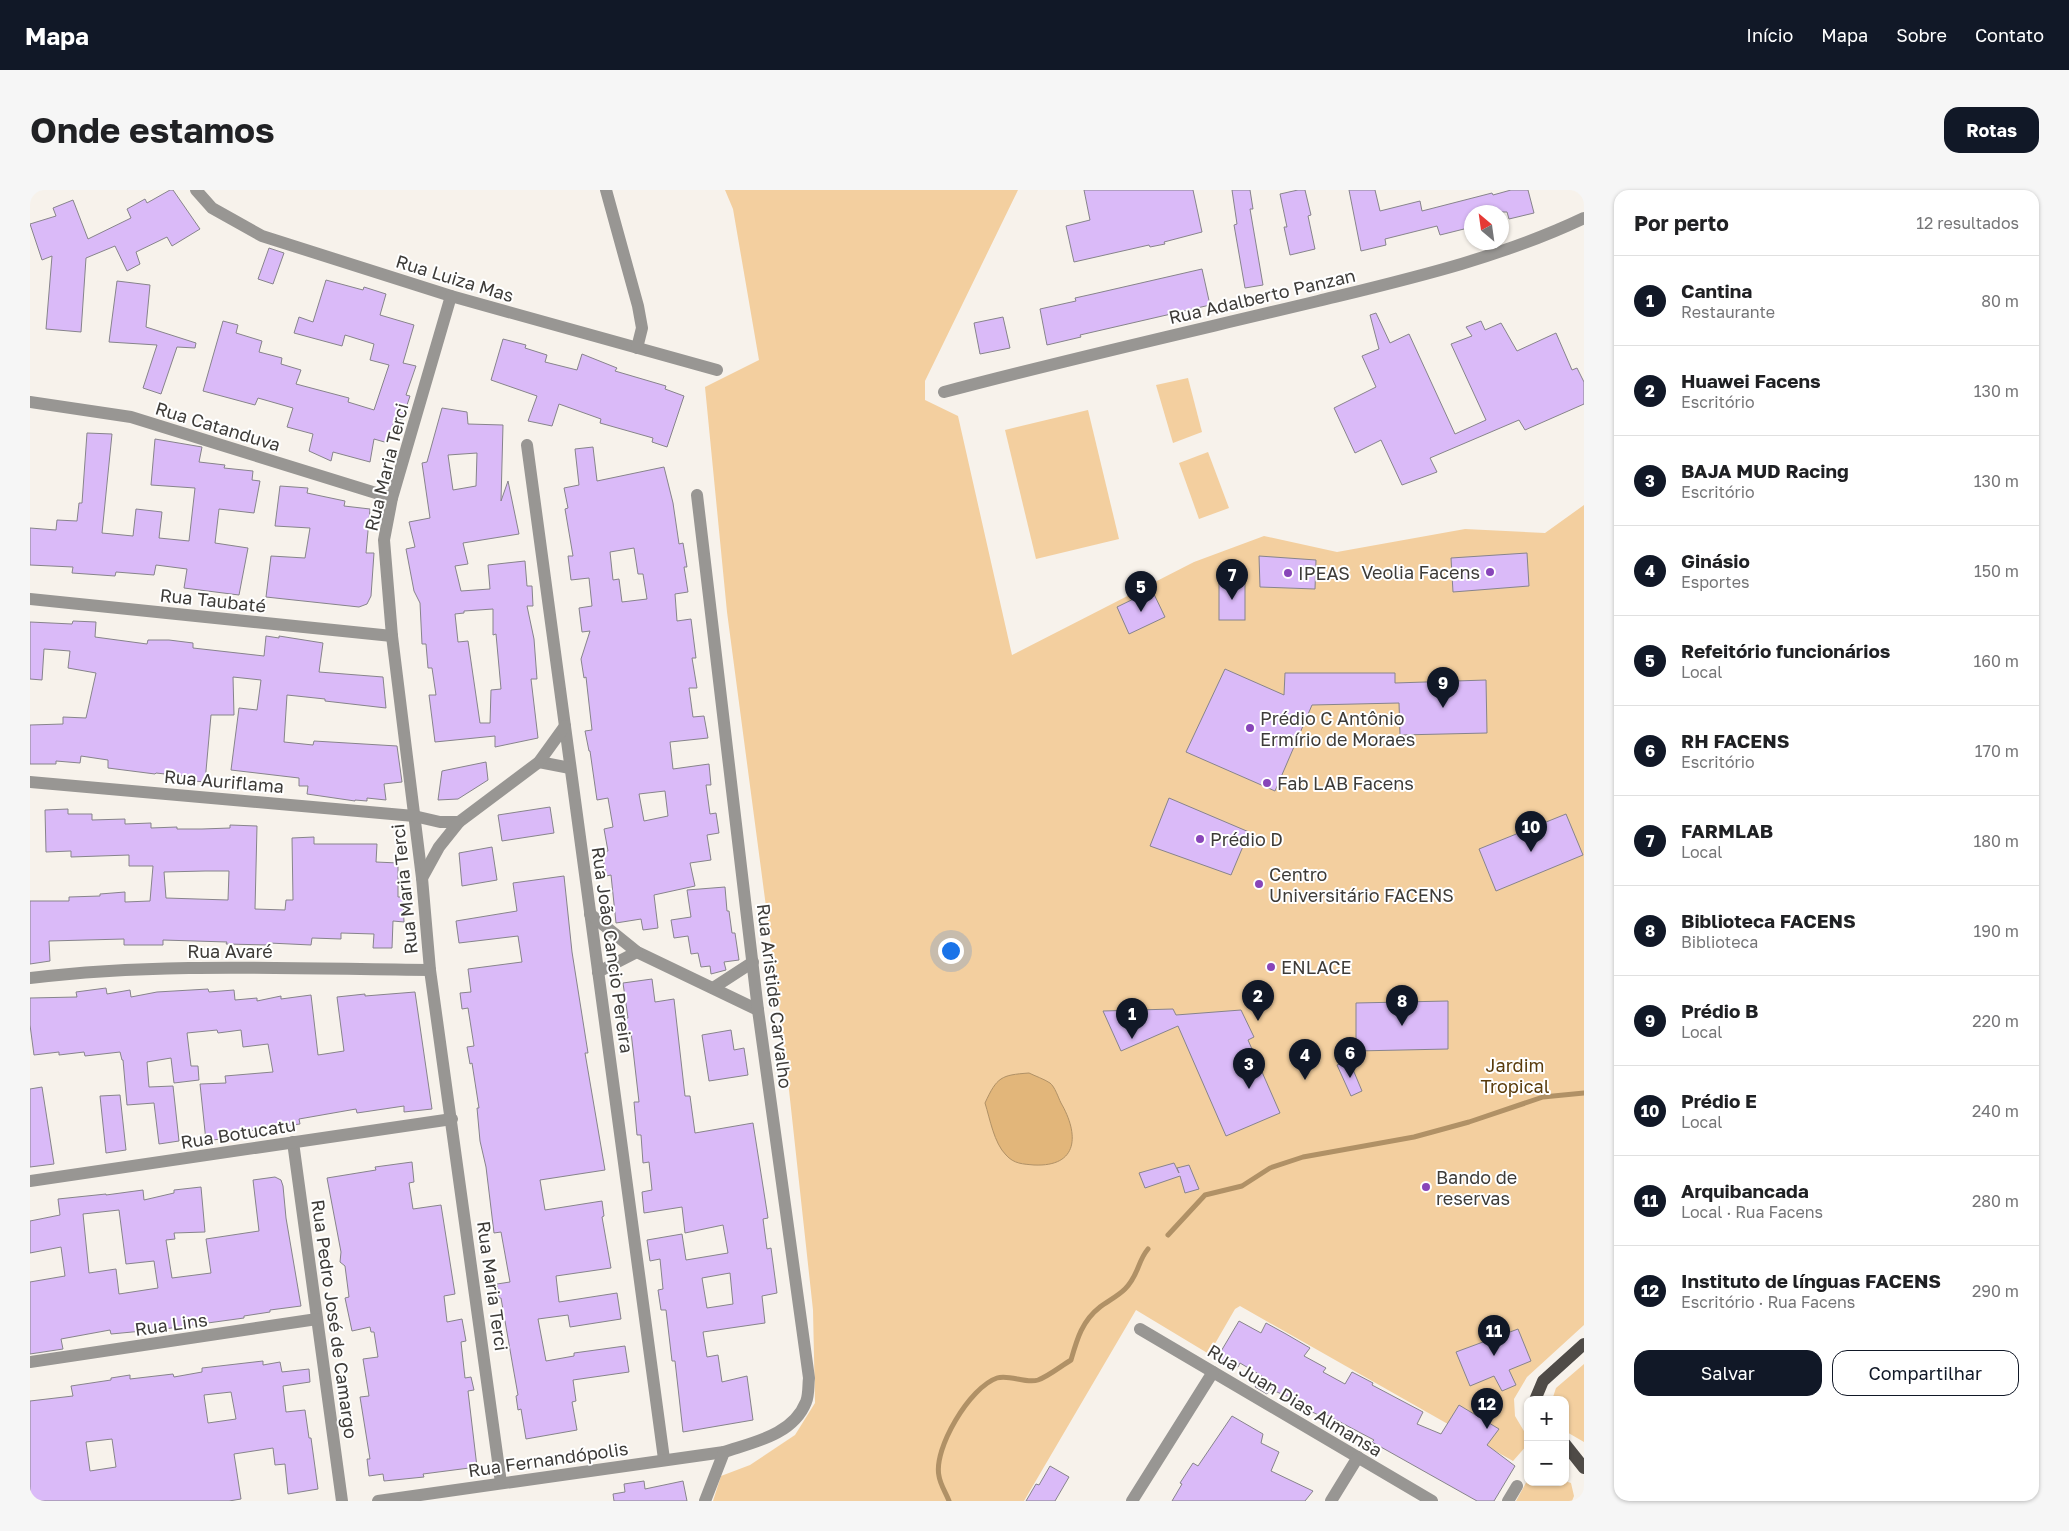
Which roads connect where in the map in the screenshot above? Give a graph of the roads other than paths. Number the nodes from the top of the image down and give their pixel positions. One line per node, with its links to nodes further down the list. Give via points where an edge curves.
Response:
1 (196, 190): 4 (street, Rua Luiza Mas, via 212,208 262,236)
2 (606, 190): 5 (street, via 638,306 642,328)
3 (1584, 218): 7 (street, Rua Adalberto Panzan, via 1548,236 1452,266)
4 (451, 296): 5 (street, Rua Luiza Mas); 11 (street, Rua Maria Terci)
5 (638, 348): 6 (street, Rua Luiza Mas)
6 (718, 370)
7 (944, 392)
8 (30, 402): 11 (street, Rua Catanduva, via 131,417)
9 (527, 445): 14 (street, Rua João Cancio Pereira)
10 (697, 495): 23 (street, Rua Aristide Carvalho)
11 (392, 498): 13 (street, Rua Maria Terci, via 384,540)
12 (30, 599): 13 (street, Rua Taubaté)
13 (392, 636): 18 (street, Rua Maria Terci)
14 (565, 726): 15 (street); 16 (street, Rua João Cancio Pereira)
15 (539, 762): 16 (street); 19 (street)
16 (570, 768): 21 (street, Rua João Cancio Pereira)
17 (30, 782): 18 (street, Rua Auriflama)
18 (414, 816): 19 (street, Rua Auriflama, via 440,822); 20 (street, Rua Maria Terci)
19 (459, 822): 20 (street, via 439,847)
20 (422, 878): 24 (street, Rua Maria Terci)
21 (590, 914): 22 (street); 25 (street, Rua João Cancio Pereira)
22 (637, 952): 25 (street); 27 (street)
23 (753, 962): 27 (street); 28 (street, Rua Aristide Carvalho)
24 (430, 970): 26 (street, Rua Avaré, via 158,968); 29 (street, Rua Maria Terci)
25 (598, 972): 43 (street, Rua João Cancio Pereira)
26 (30, 978)
27 (713, 988): 28 (street)
28 (758, 1010): 41 (street, Rua Aristide Carvalho, via 809,1378 806,1402 792,1421 775,1434)
29 (452, 1119): 30 (street, Rua Botucatu); 45 (street, Rua Maria Terci)
30 (293, 1142): 31 (street, Rua Botucatu); 32 (street, Rua Pedro José de Camargo)
31 (30, 1181)
32 (317, 1319): 35 (street, Rua Lins); 47 (street, Rua Pedro José de Camargo)
33 (1140, 1329): 36 (street, Rua Juan Dias Almansa)
34 (1584, 1344): 37 (main road, via 1543,1381)
35 (30, 1362)
36 (1213, 1372): 42 (street, Rua Juan Dias Almansa); 50 (street)
37 (1537, 1396)
38 (1569, 1446): 40 (main road)
39 (1569, 1449): 44 (main road)
40 (1584, 1451)
41 (724, 1452): 43 (street, Rua Fernandópolis); 49 (street)
42 (1358, 1458): 51 (street); 52 (street, Rua Juan Dias Almansa)
43 (664, 1460): 45 (street, Rua Fernandópolis)
44 (1584, 1468)
45 (502, 1483): 48 (street, Rua Fernandópolis)
46 (1517, 1486): 53 (street)
47 (342, 1501)
48 (378, 1501)
49 (705, 1501)
50 (1132, 1501)
51 (1332, 1501)
52 (1432, 1501)
53 (1508, 1501)

